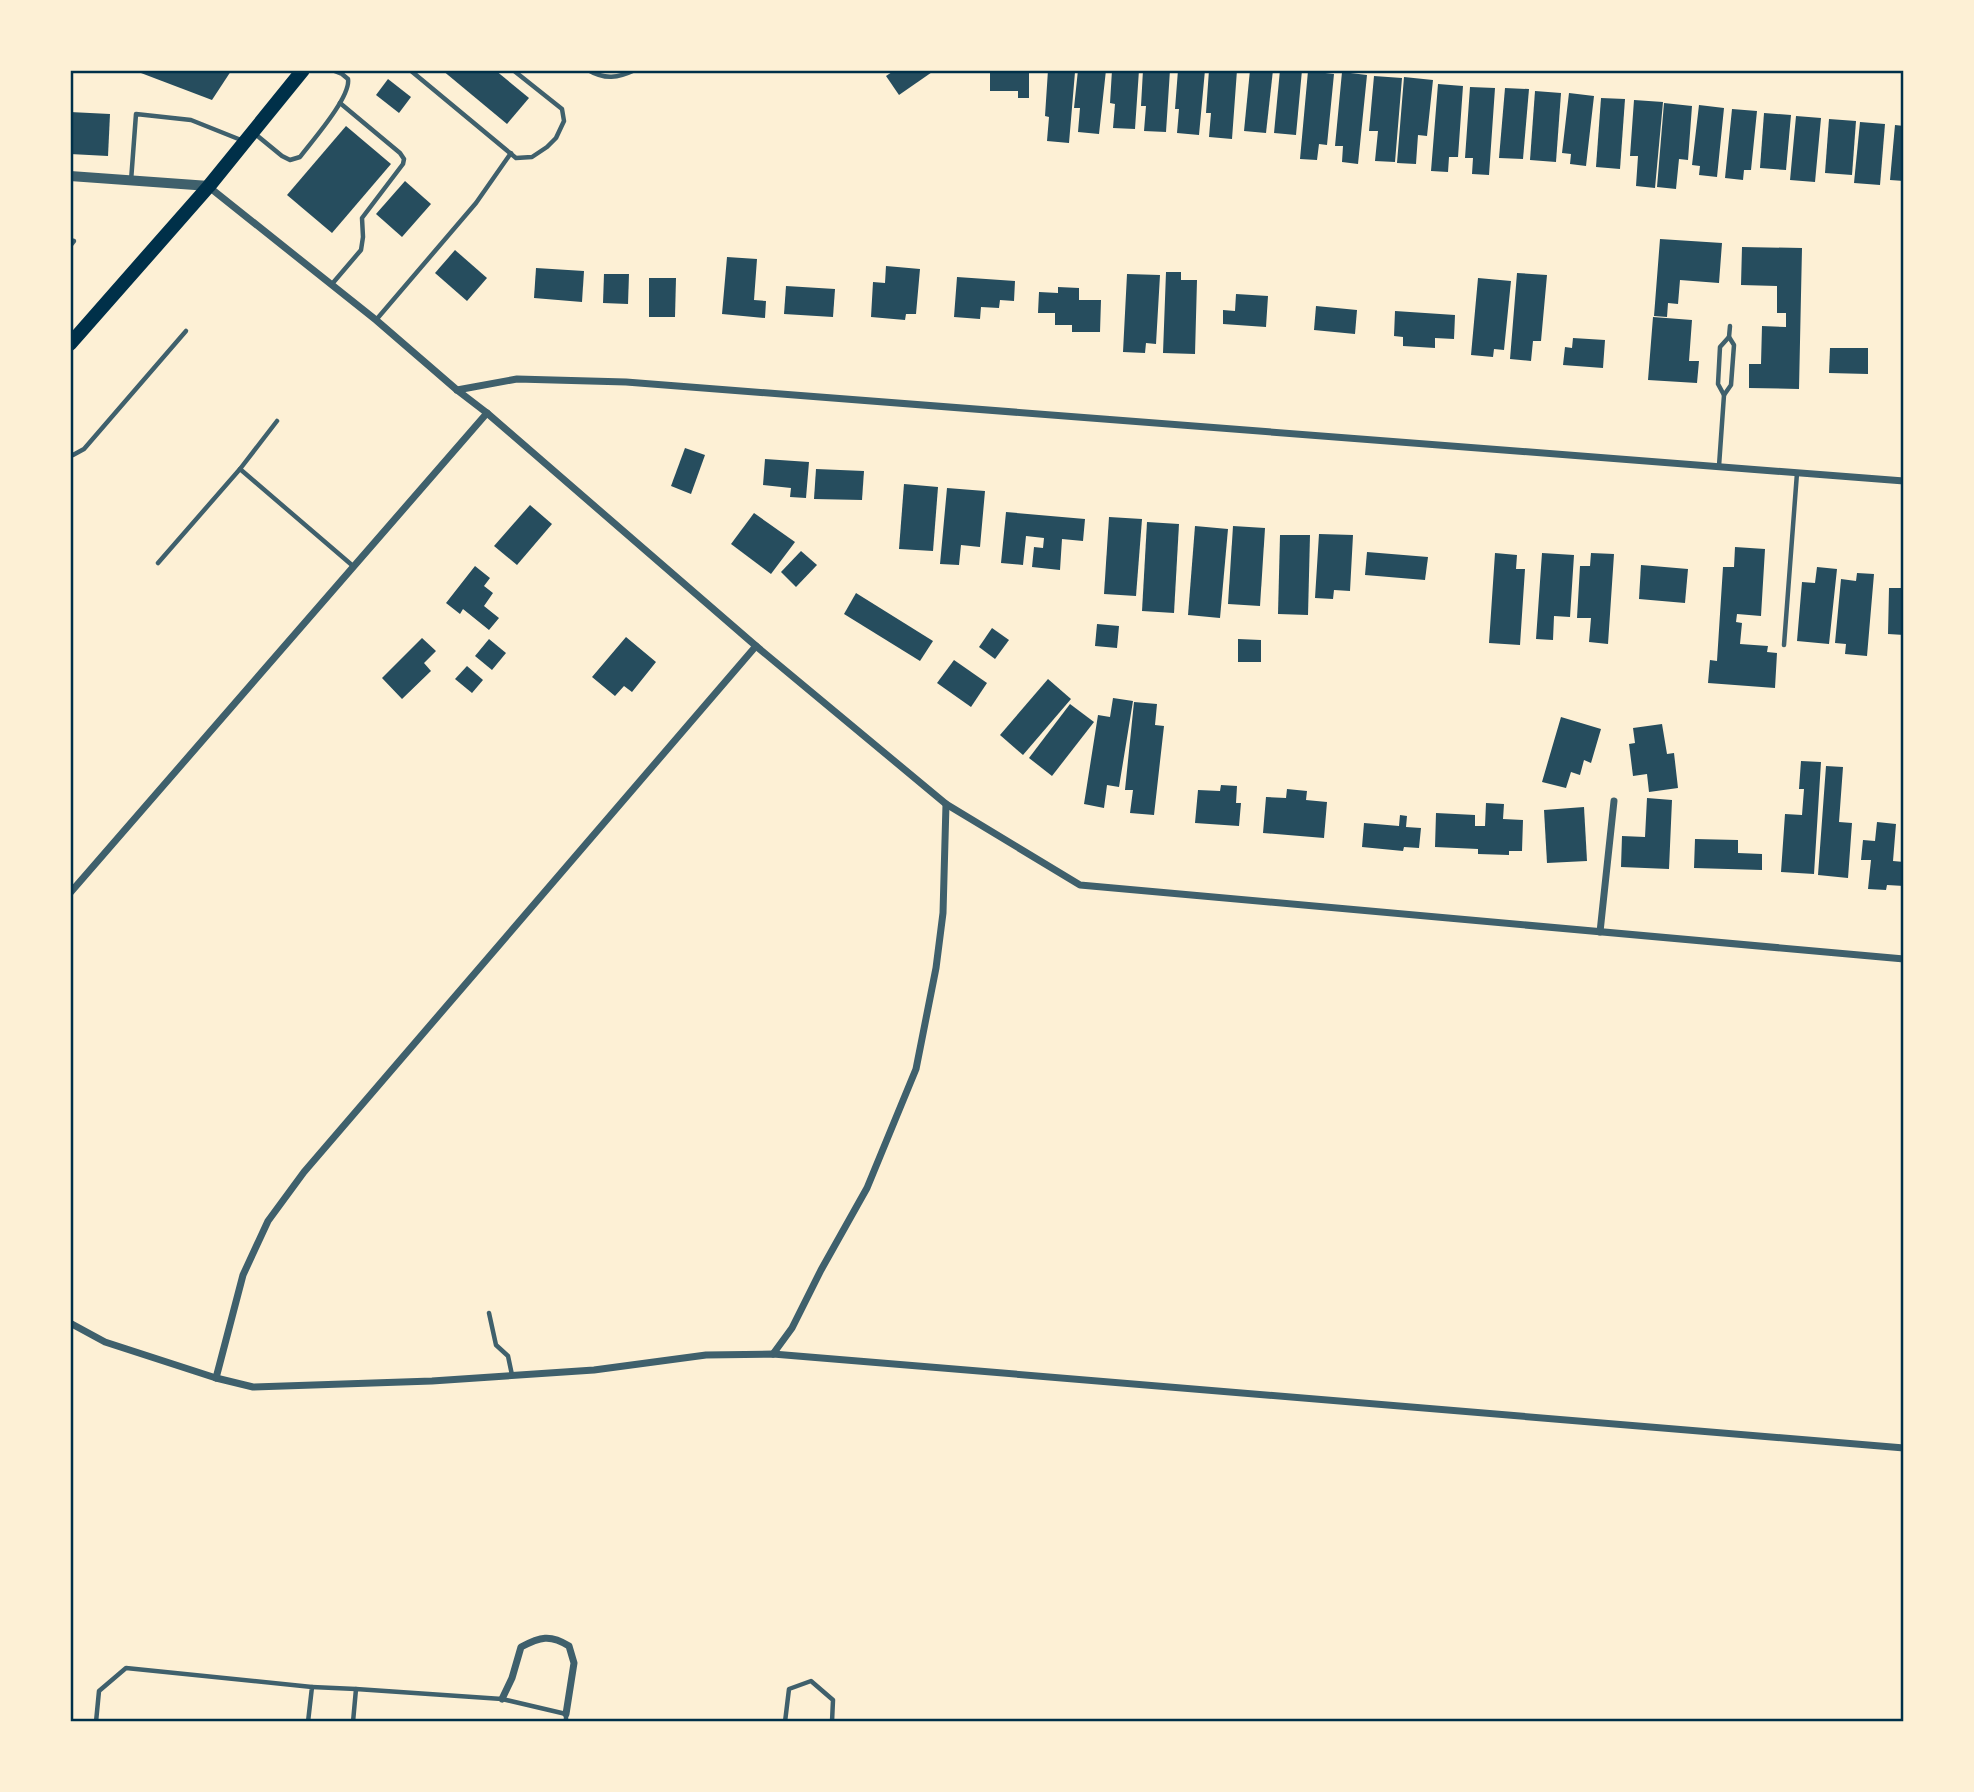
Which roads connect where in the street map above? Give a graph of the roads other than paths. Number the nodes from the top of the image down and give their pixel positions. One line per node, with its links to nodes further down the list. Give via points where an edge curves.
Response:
1 (303, 70): 8 (main road)
2 (332, 70): 7 (lane, via 348,79)
3 (410, 70): 9 (lane)
4 (513, 70): 9 (lane, via 562,109 564,121 556,138 532,157 516,158)
5 (588, 70): 6 (lane, via 606,78)
6 (635, 70)
7 (340, 103): 8 (lane, via 300,157 290,160); 15 (lane, via 404,159 362,218 361,250)
8 (249, 137): 11 (lane, via 191,120 136,114); 12 (main road)
9 (511, 153): 16 (lane, via 477,203)
10 (70, 176): 11 (street)
11 (131, 181): 12 (street)
12 (209, 186): 15 (street); 20 (main road)
13 (70, 240): 14 (lane, via 74,241)
14 (70, 246)
15 (331, 285): 16 (street)
16 (376, 320): 21 (street)
17 (1730, 326): 19 (lane)
18 (186, 331): 25 (lane, via 84,449)
19 (1729, 337): 22 (lane, via 1734,345 1731,385); 22 (lane, via 1720,347 1718,384)
20 (70, 344)
21 (457, 390): 23 (street); 26 (street, via 517,379 626,382)
22 (1724, 395): 26 (lane)
23 (487, 414): 31 (street); 33 (street)
24 (277, 421): 27 (lane)
25 (70, 454)
26 (1719, 466): 28 (street)
27 (240, 469): 30 (lane); 31 (lane)
28 (1797, 472): 29 (street); 32 (lane)
29 (1904, 481)
30 (159, 563)
31 (354, 567): 36 (street)
32 (1784, 645)
33 (756, 646): 35 (street); 43 (street, via 282,1201 243,1275)
34 (1614, 801): 37 (street)
35 (946, 804): 37 (street, via 1080,884); 41 (street, via 941,927 916,1069 867,1188 792,1328)
36 (70, 893)
37 (1601, 932): 38 (street)
38 (1904, 959)
39 (489, 1313): 42 (lane, via 496,1345 508,1356)
40 (70, 1322): 43 (street, via 105,1342)
41 (773, 1354): 42 (street, via 706,1355); 44 (street)
42 (512, 1376): 43 (street, via 253,1387)
43 (216, 1378)
44 (1904, 1448)
45 (312, 1687): 46 (lane); 49 (lane, via 126,1668 99,1691); 50 (lane)
46 (356, 1689): 47 (lane); 51 (lane)
47 (502, 1699): 48 (lane); 48 (street, via 521,1647 537,1638 558,1639 569,1646 574,1663)
48 (566, 1718)
49 (96, 1722)
50 (308, 1722)
51 (353, 1722)
52 (785, 1722): 53 (lane, via 789,1689 811,1681 832,1700)
53 (831, 1722)

